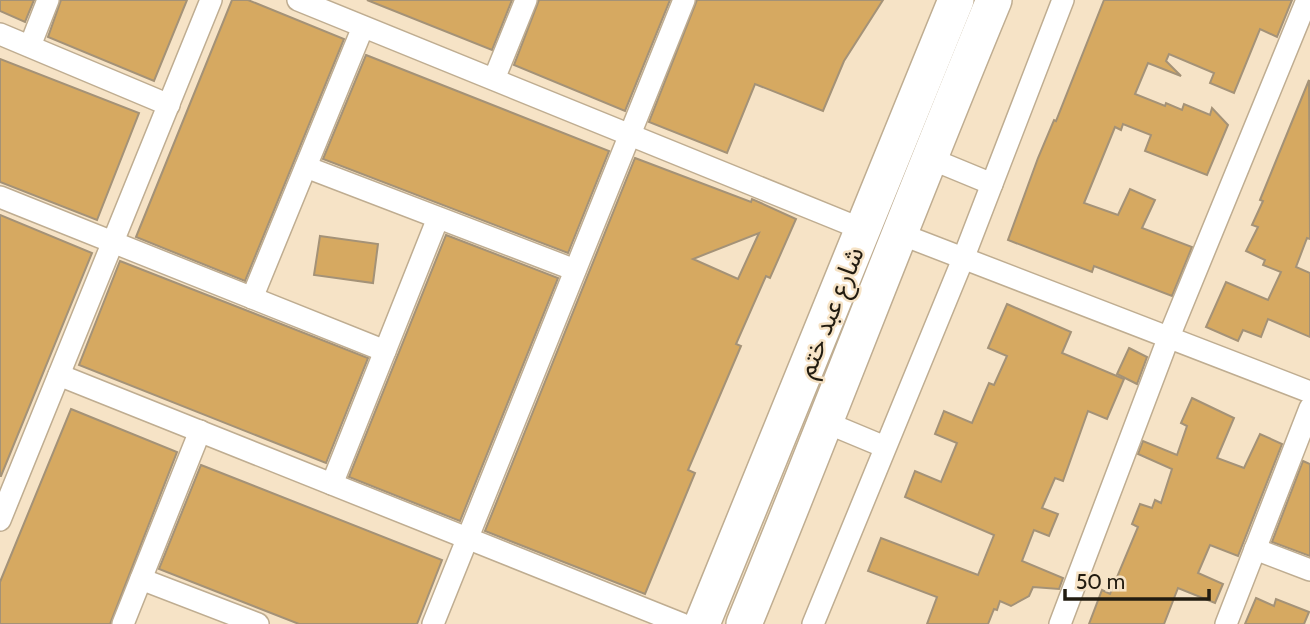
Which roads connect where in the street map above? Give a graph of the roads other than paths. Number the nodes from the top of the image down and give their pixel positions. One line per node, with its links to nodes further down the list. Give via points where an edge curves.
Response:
1 (48, 0): 12 (street)
2 (211, 0): 14 (street)
3 (298, 0): 10 (street)
4 (526, 0): 13 (street)
5 (684, 0): 15 (street)
6 (956, 0): 21 (main road, شارع عبد ختم)
7 (994, 0): 16 (main road, شارع عبد ختم)
8 (1307, 0): 27 (street)
9 (1060, 1): 18 (street)
10 (363, 27): 13 (street); 17 (street)
11 (0, 34): 12 (street)
12 (30, 46): 14 (street)
13 (494, 79): 15 (street)
14 (169, 105): 23 (street)
15 (630, 135): 21 (street); 25 (street)
16 (929, 158): 18 (street); 22 (main road, شارع عبد ختم)
17 (306, 167): 20 (street); 26 (street)
18 (992, 184): 24 (street)
19 (0, 197): 23 (street)
20 (438, 218): 25 (street); 28 (street)
21 (864, 230): 35 (main road, شارع عبد ختم)
22 (898, 233): 24 (street); 32 (main road, شارع عبد ختم)
23 (113, 242): 26 (street); 29 (street)
24 (963, 259): 27 (street); 34 (street)
25 (575, 270): 39 (street)
26 (252, 298): 28 (street)
27 (1168, 339): 30 (street); 52 (street)
28 (385, 351): 36 (street)
29 (59, 375): 33 (street); 38 (street)
30 (1310, 392)
31 (1310, 408): 40 (street)
32 (825, 422): 34 (street); 37 (main road, شارع عبد ختم)
33 (200, 431): 36 (street); 44 (street)
34 (886, 447): 51 (street)
35 (762, 476): 37 (main road); 41 (main road, شارع عبد ختم)
36 (332, 484): 39 (street)
37 (798, 494): 43 (main road, شارع عبد ختم)
38 (0, 519)
39 (468, 538): 47 (street); 48 (street)
40 (1255, 549): 42 (street); 53 (street)
41 (729, 557): 43 (main road); 49 (main road, شارع عبد ختم)
42 (1310, 570)
43 (765, 572): 50 (main road, شارع عبد ختم)
44 (141, 579): 45 (street); 46 (street)
45 (123, 624)
46 (258, 624)
47 (433, 624)
48 (682, 624)
49 (702, 624)
50 (744, 624)
51 (813, 624)
52 (1060, 624)
53 (1226, 624)

